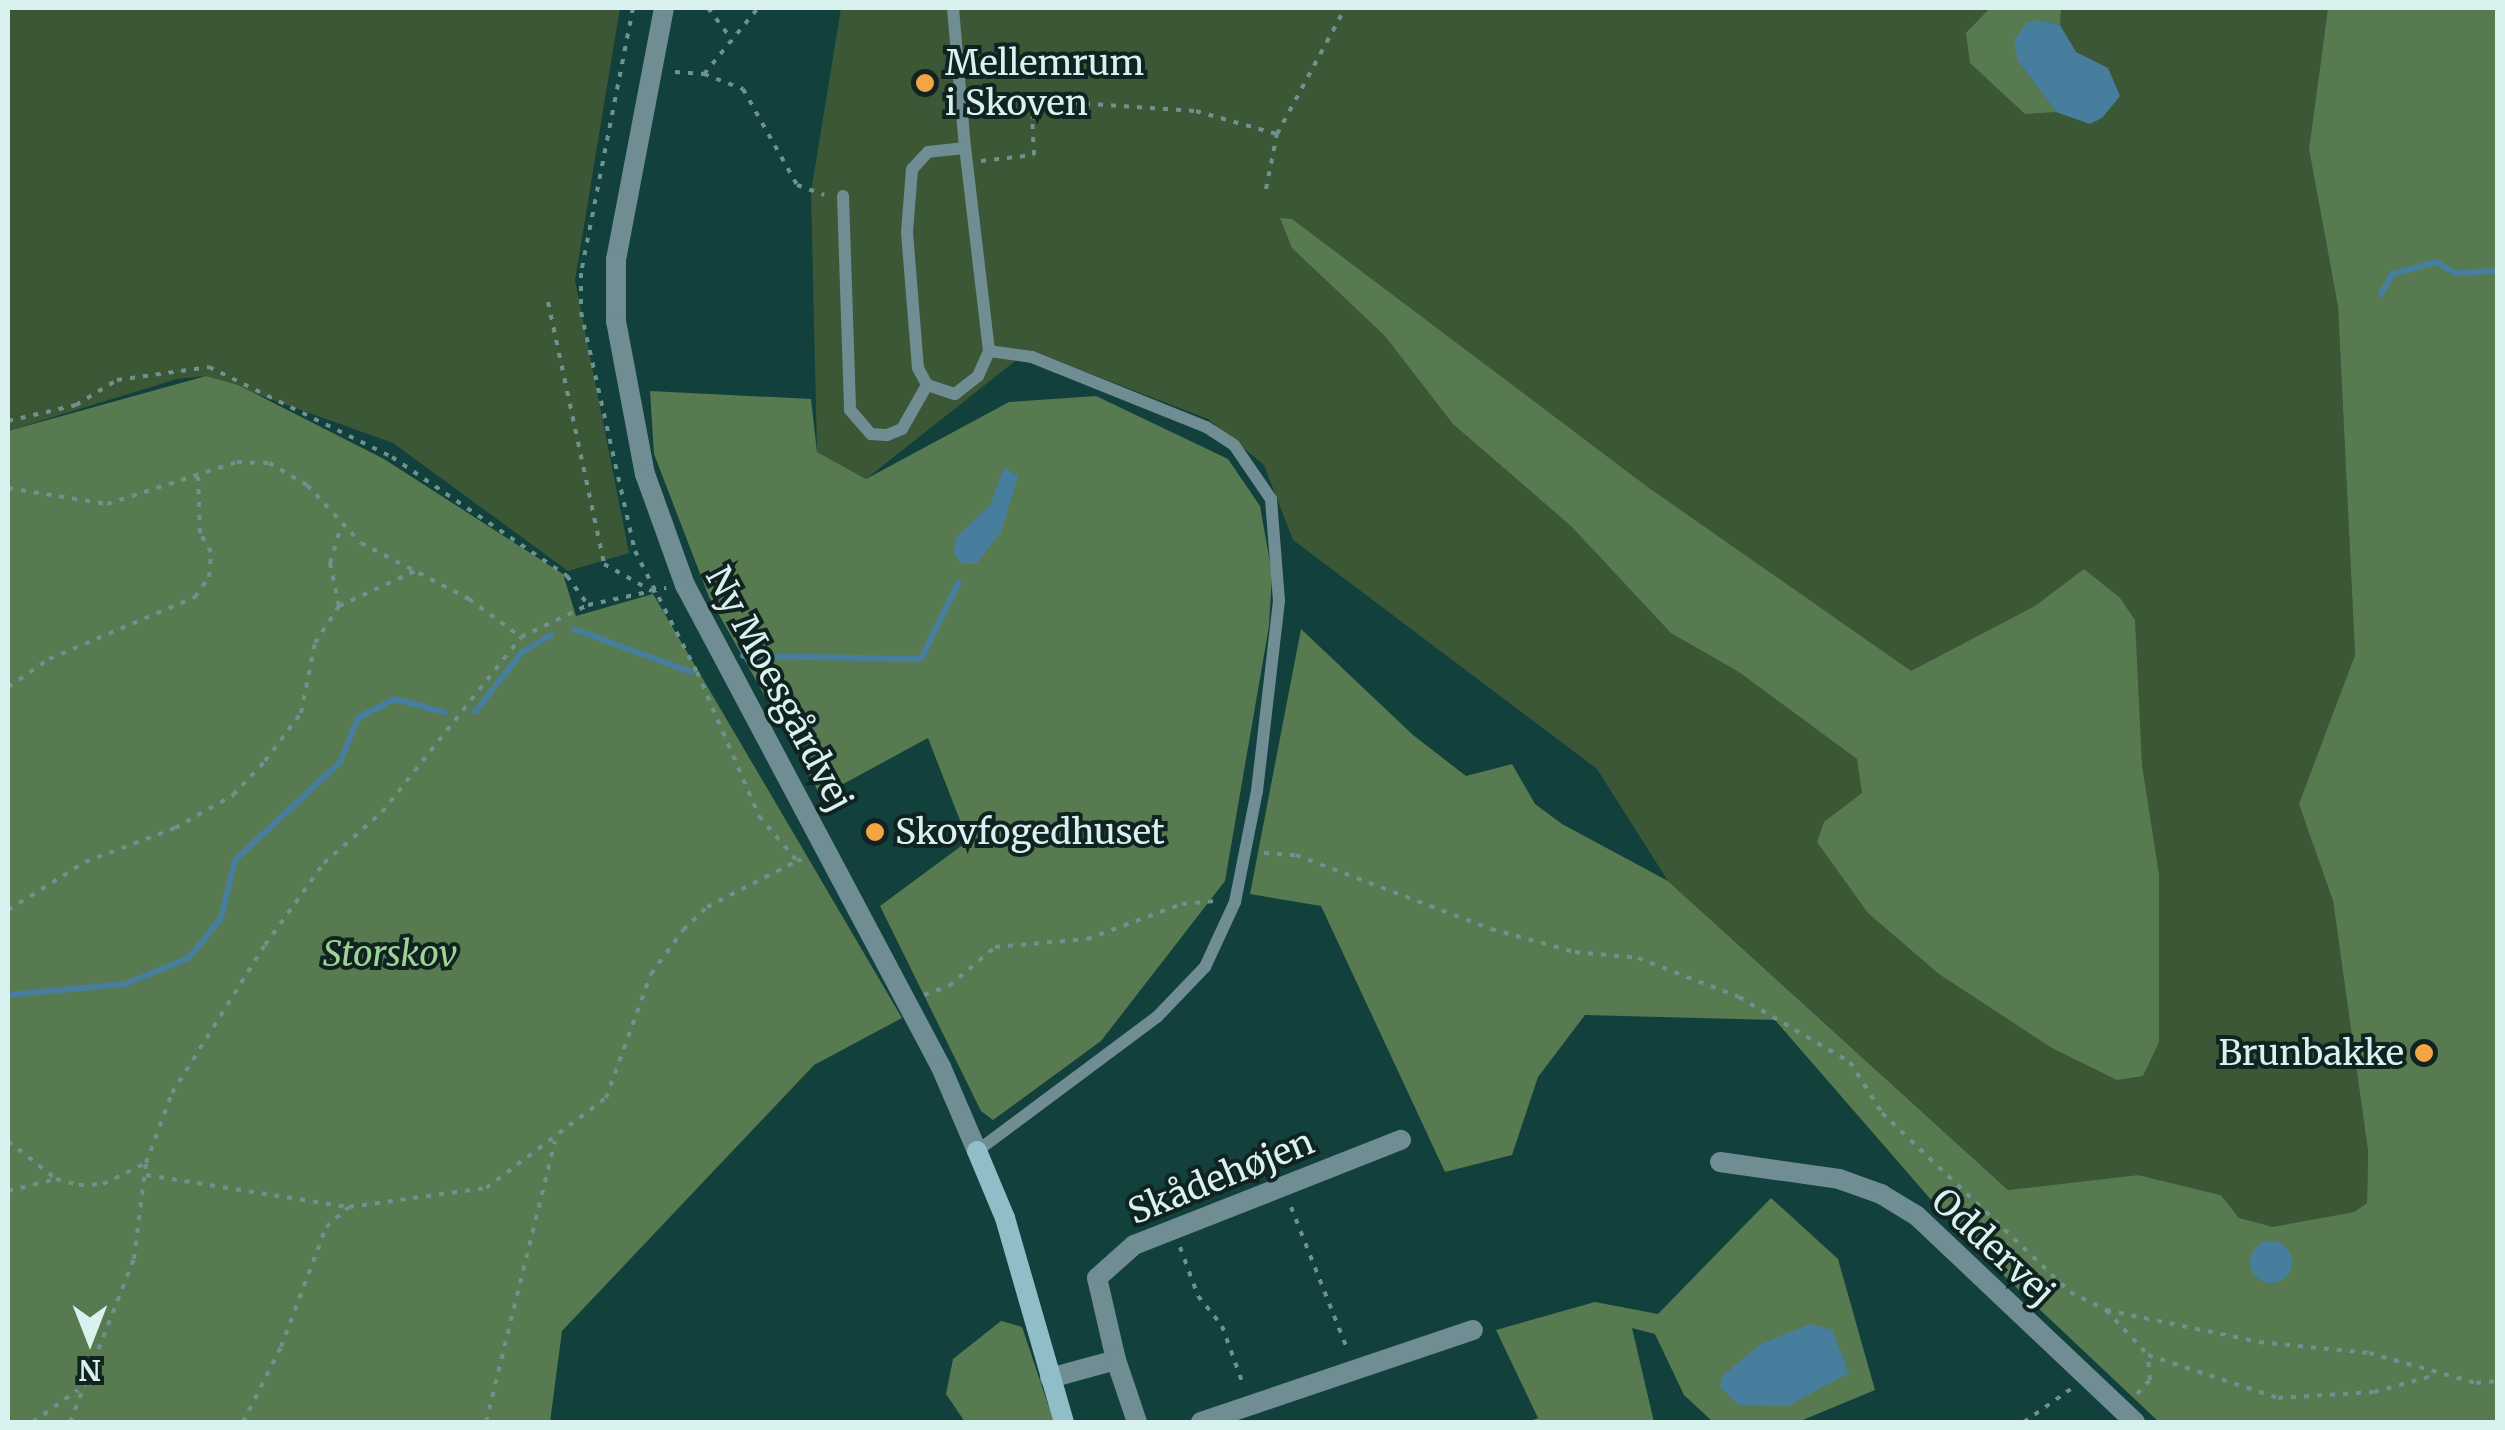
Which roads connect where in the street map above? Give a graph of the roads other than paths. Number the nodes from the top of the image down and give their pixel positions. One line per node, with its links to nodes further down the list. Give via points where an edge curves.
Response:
1 (664, 8): 8 (street, Ny Moesgårdvej, via 616,260 616,321 645,474 686,584 906,1001)
2 (953, 8): 3 (lane)
3 (966, 155): 5 (lane); 6 (lane, via 928,152 912,169 907,232 918,368)
4 (843, 196): 6 (lane, via 850,410 858,425 887,435 902,429)
5 (989, 351): 6 (lane, via 969,387 955,394); 8 (lane, via 1032,357 1206,427 1234,445 1258,474 1279,543 1279,601 1235,902 1204,967 1156,1017)
6 (927, 386)
7 (1401, 1140): 11 (street, Skådehøjen, via 1134,1245 1098,1278)
8 (977, 1151): 12 (street, Ny Moesgårdvej, via 1005,1218)
9 (1720, 1162): 13 (street, Oddervej, via 1839,1179 1917,1216)
10 (1473, 1330): 16 (street)
11 (1116, 1360): 12 (street); 15 (street, Skådehøjen)
12 (1050, 1378): 14 (street, Ny Moesgårdvej)
13 (2129, 1417)
14 (1064, 1422)
15 (1137, 1422)
16 (1201, 1422)

